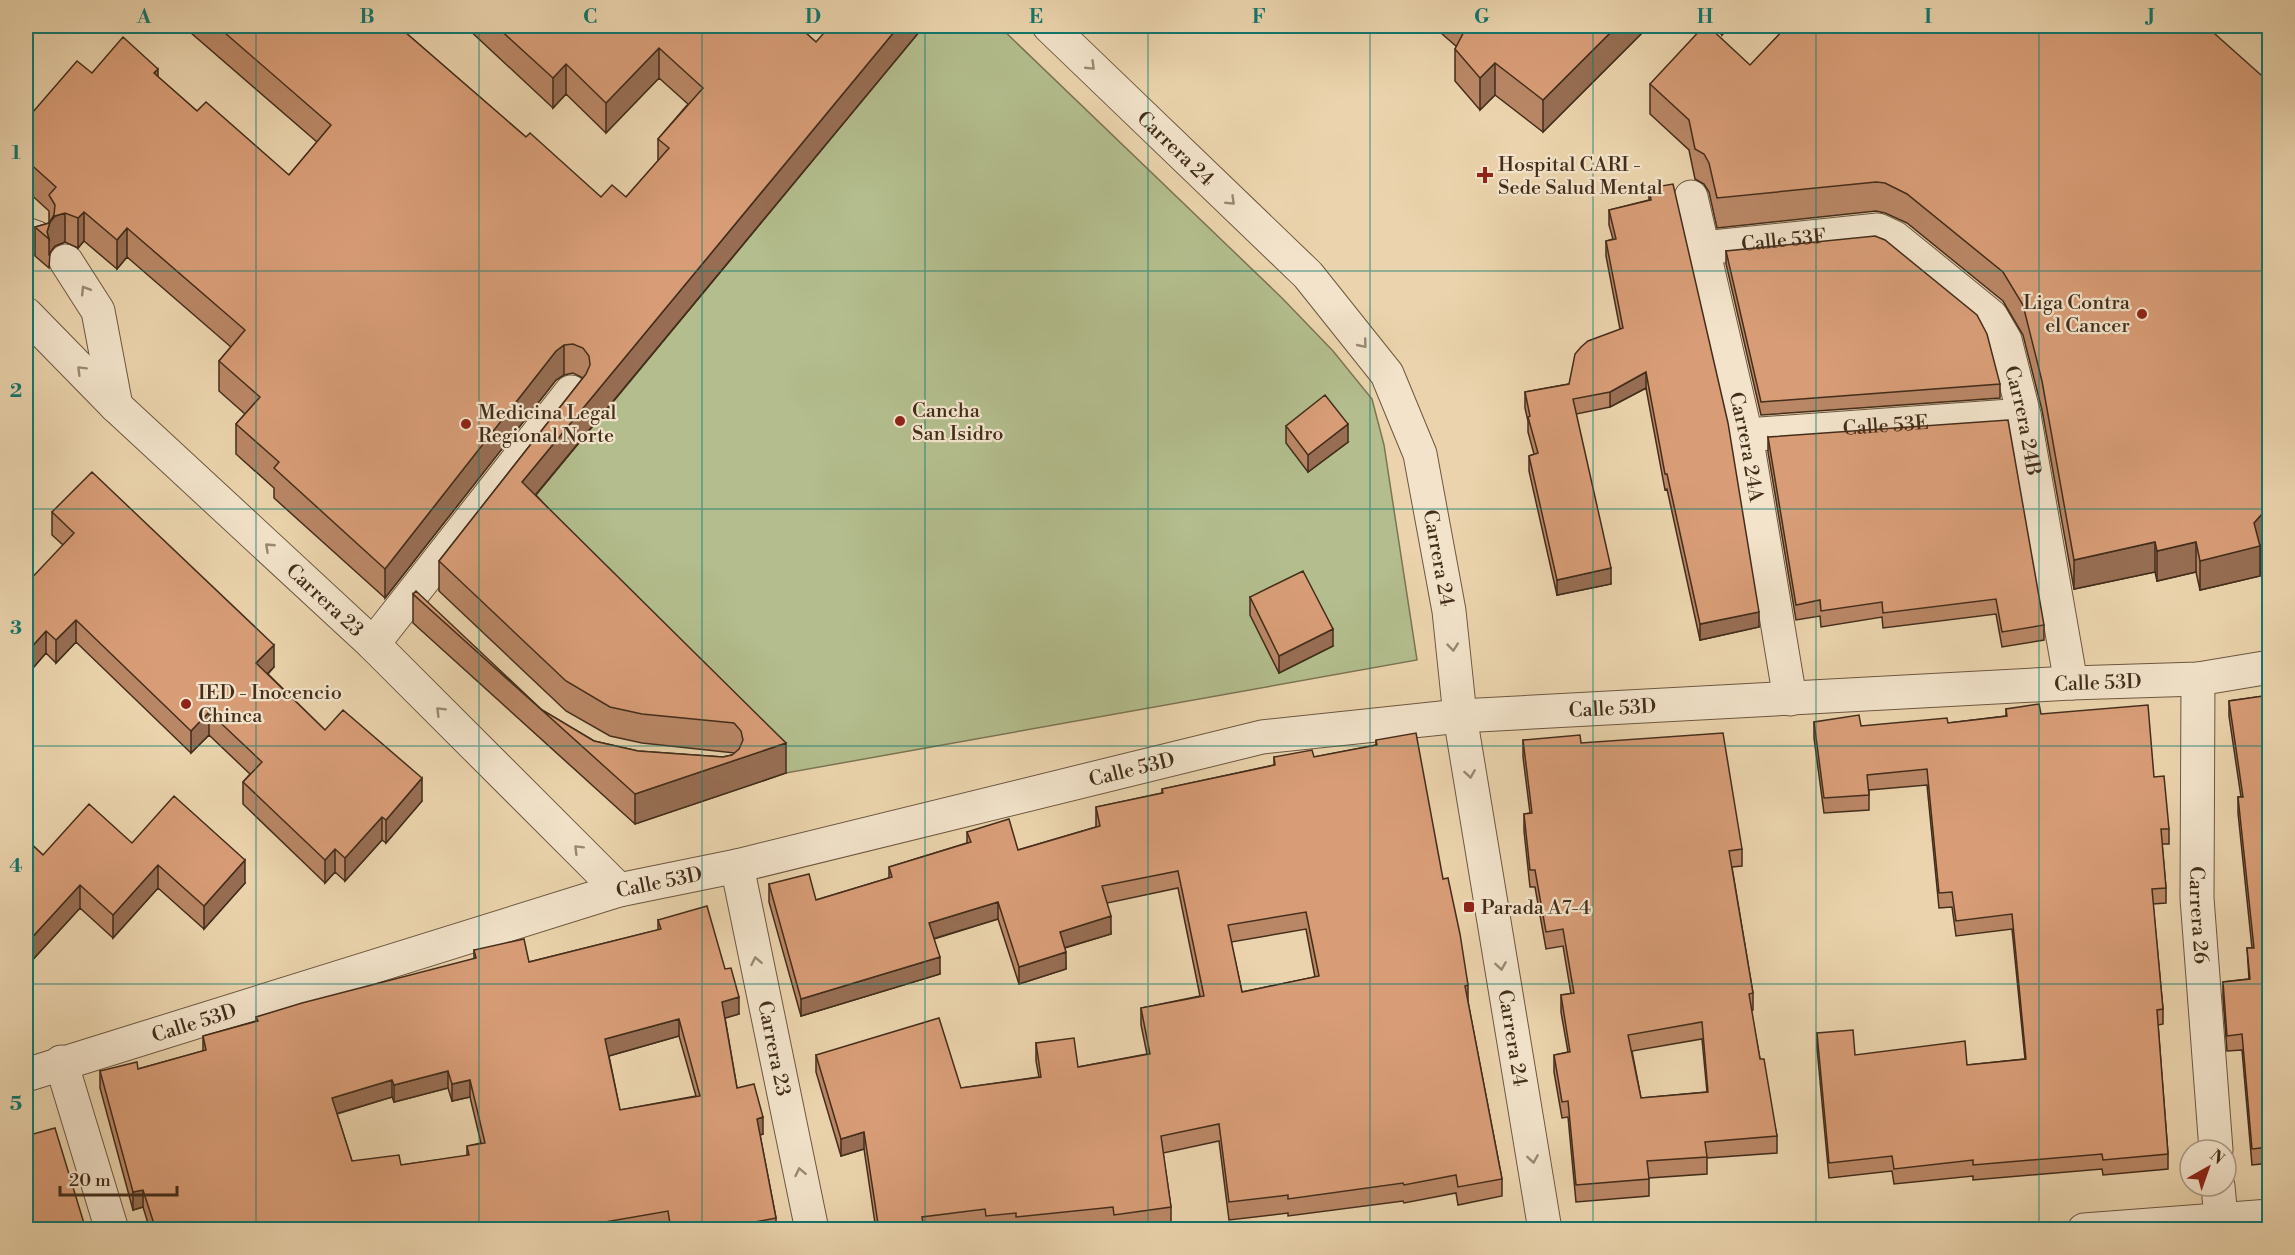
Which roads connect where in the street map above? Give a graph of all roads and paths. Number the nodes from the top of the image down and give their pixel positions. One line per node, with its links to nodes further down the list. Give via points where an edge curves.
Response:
1 (1048, 26): 18 (street, Carrera 24, one-way to 18, via 1308,275 1388,374 1420,454 1449,612)
2 (1691, 197): 4 (street, Carrera 24A)
3 (1864, 230): 4 (street, Calle 53F); 9 (street, Carrera 24B, via 1878,230 1895,238 1991,316 2004,340)
4 (1704, 248): 10 (street, Carrera 24A)
5 (66, 261): 8 (street, one-way to 5, via 98,311)
6 (26, 314): 8 (street, Carrera 23, one-way to 6)
7 (571, 392): 11 (street)
8 (116, 406): 13 (street, Carrera 23, one-way to 8)
9 (2024, 415): 10 (street, Calle 53E); 16 (street, Carrera 24B)
10 (1746, 435): 17 (street, Carrera 24A)
11 (414, 593): 12 (street); 13 (street)
12 (439, 617)
13 (373, 644): 20 (street, Carrera 23, one-way to 13)
14 (2268, 666): 15 (street, Calle 53D)
15 (2198, 679): 16 (street, Calle 53D); 23 (street, Carrera 26, via 2197,898)
16 (2071, 683): 17 (street, Calle 53D)
17 (1790, 699): 18 (street, Calle 53D)
18 (1460, 716): 19 (street, Calle 53D, via 1262,738); 29 (street, Carrera 24, one-way to 29)
19 (737, 866): 20 (street, Calle 53D); 28 (street, Carrera 23, one-way to 19)
20 (620, 890): 21 (street, Calle 53D)
21 (61, 1062): 22 (street, Calle 53D); 27 (street)
22 (26, 1075)
23 (2215, 1138)
24 (2219, 1198): 26 (street)
25 (2270, 1216): 26 (street)
26 (2222, 1224): 30 (street)
27 (112, 1230)
28 (813, 1230)
29 (1545, 1230)
30 (2084, 1230)

